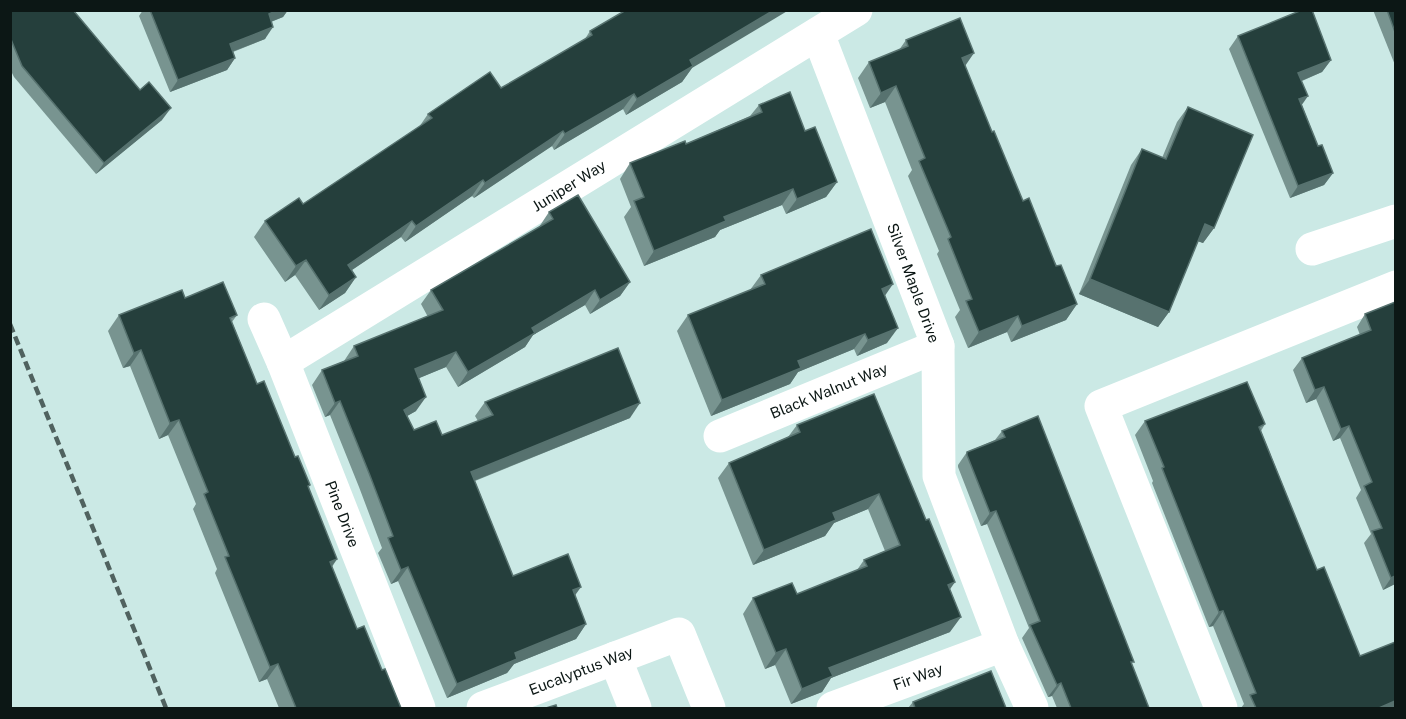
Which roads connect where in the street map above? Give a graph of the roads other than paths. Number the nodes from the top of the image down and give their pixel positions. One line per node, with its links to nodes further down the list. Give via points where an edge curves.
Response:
1 (856, 10): 2 (street, Juniper Way)
2 (818, 34): 7 (street, Silver Maple Drive); 8 (street, Juniper Way)
3 (1395, 221): 4 (street)
4 (1312, 249)
5 (1395, 287): 18 (street, via 1101,406)
6 (264, 320): 8 (street, Pine Drive)
7 (938, 346): 9 (street, Black Walnut Way); 10 (street, Silver Maple Drive, via 939,476)
8 (283, 362): 12 (street, Pine Drive)
9 (720, 436)
10 (1003, 645): 16 (street, Fir Way); 17 (street, Silver Maple Drive)
11 (615, 658): 13 (street, Eucalyptus Way); 14 (street); 15 (street, Eucalyptus Way, via 679,634)
12 (419, 708)
13 (483, 708)
14 (635, 708)
15 (709, 708)
16 (833, 708)
17 (1032, 708)
18 (1221, 708)

